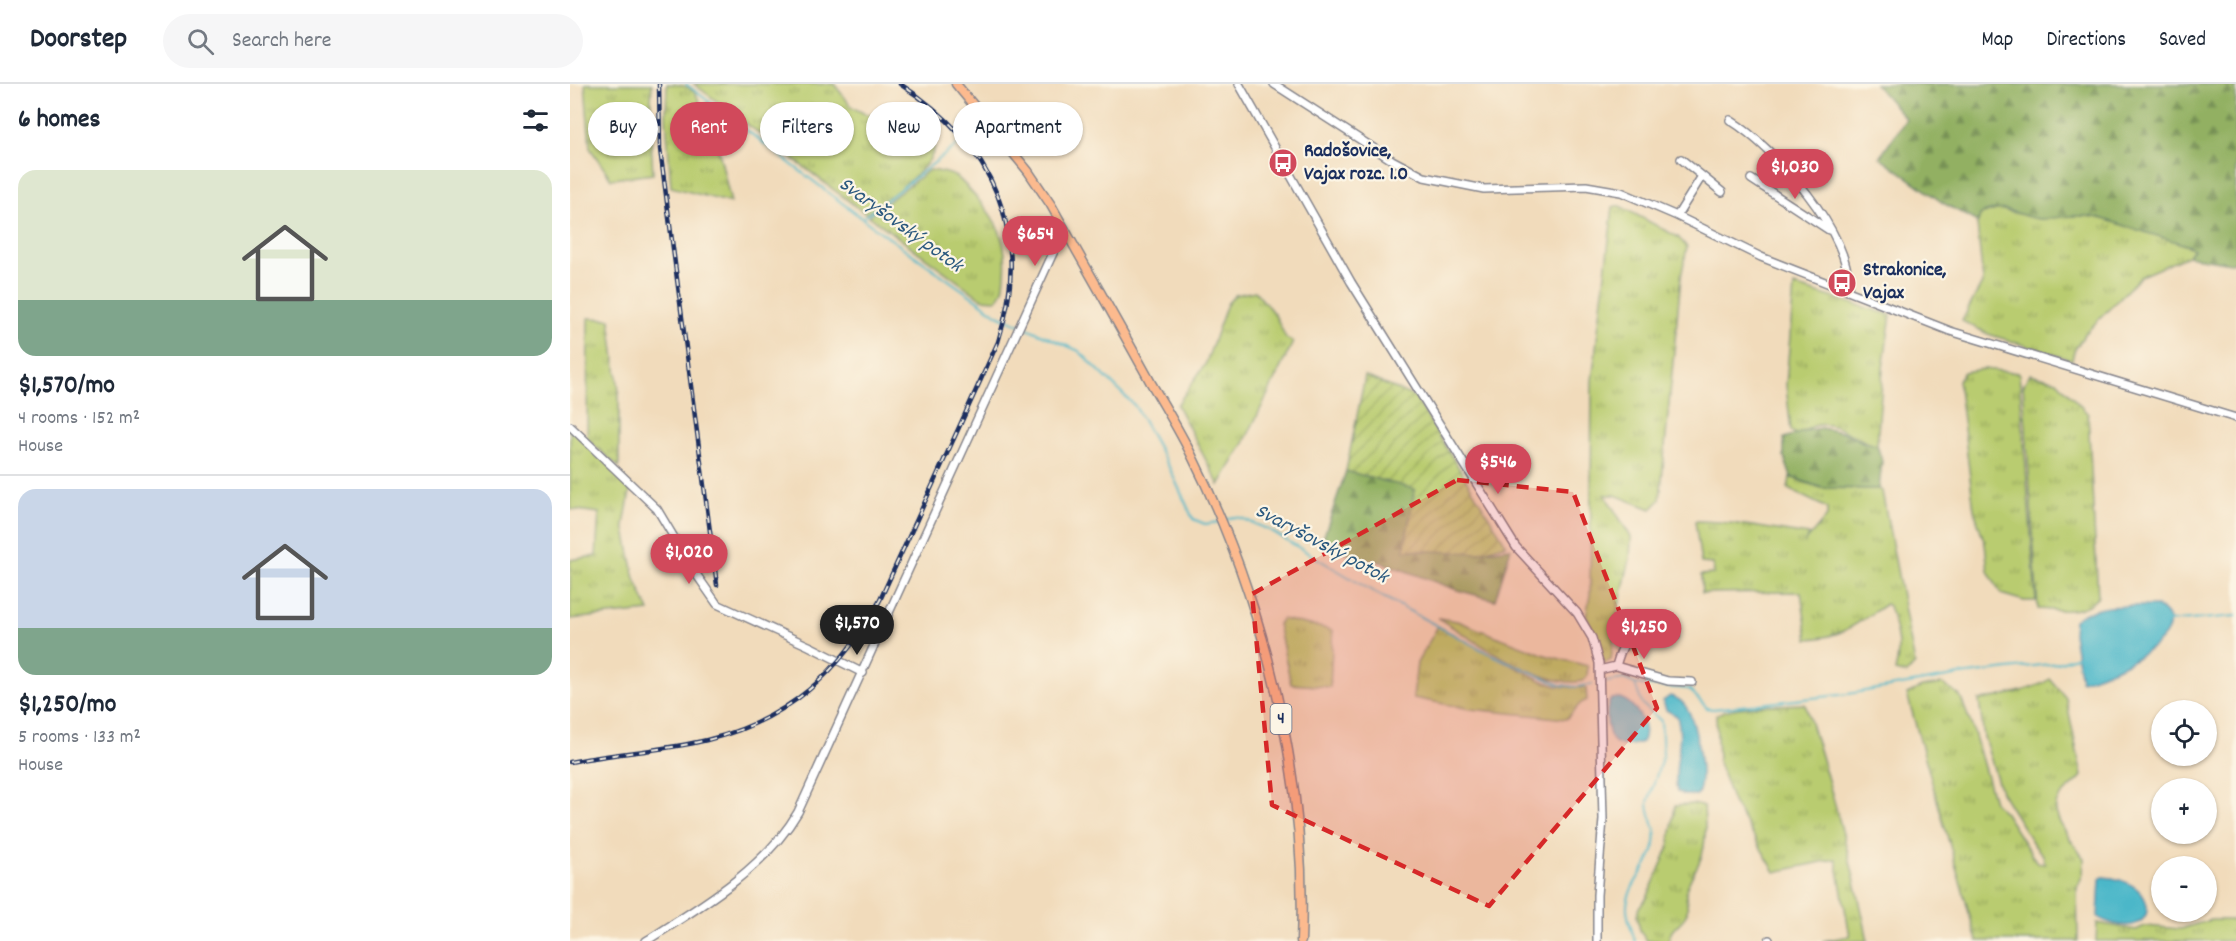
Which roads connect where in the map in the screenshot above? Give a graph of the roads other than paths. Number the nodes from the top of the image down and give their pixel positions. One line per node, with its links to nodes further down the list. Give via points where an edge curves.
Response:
1 (956, 84): 10 (main road, 4, via 1028,171)
2 (1239, 84): 17 (street, via 1351,282 1516,547 1582,621 1592,638)
3 (1274, 84): 9 (street, via 1424,177 1484,189 1586,186 1621,192)
4 (1730, 120): 11 (street, via 1784,167)
5 (1681, 159): 6 (street)
6 (1702, 176): 8 (street); 9 (street)
7 (1751, 179): 11 (street)
8 (1722, 192)
9 (1677, 216): 12 (street, via 1761,257)
10 (1064, 229): 18 (street); 21 (main road, 4, via 1191,453 1248,594 1284,730 1296,806)
11 (1833, 232): 12 (street, via 1845,259)
12 (1848, 290): 13 (street, via 1950,330)
13 (2236, 418)
14 (570, 426): 18 (street, via 657,509 717,604)
15 (1676, 636): 16 (street, via 1640,623 1621,648)
16 (1616, 666): 17 (street); 19 (street, via 1668,681)
17 (1599, 670): 22 (street, via 1603,819)
18 (862, 673): 20 (street, via 789,827 733,882)
19 (1692, 682)
20 (646, 941)
21 (1301, 941)
22 (1597, 941)

